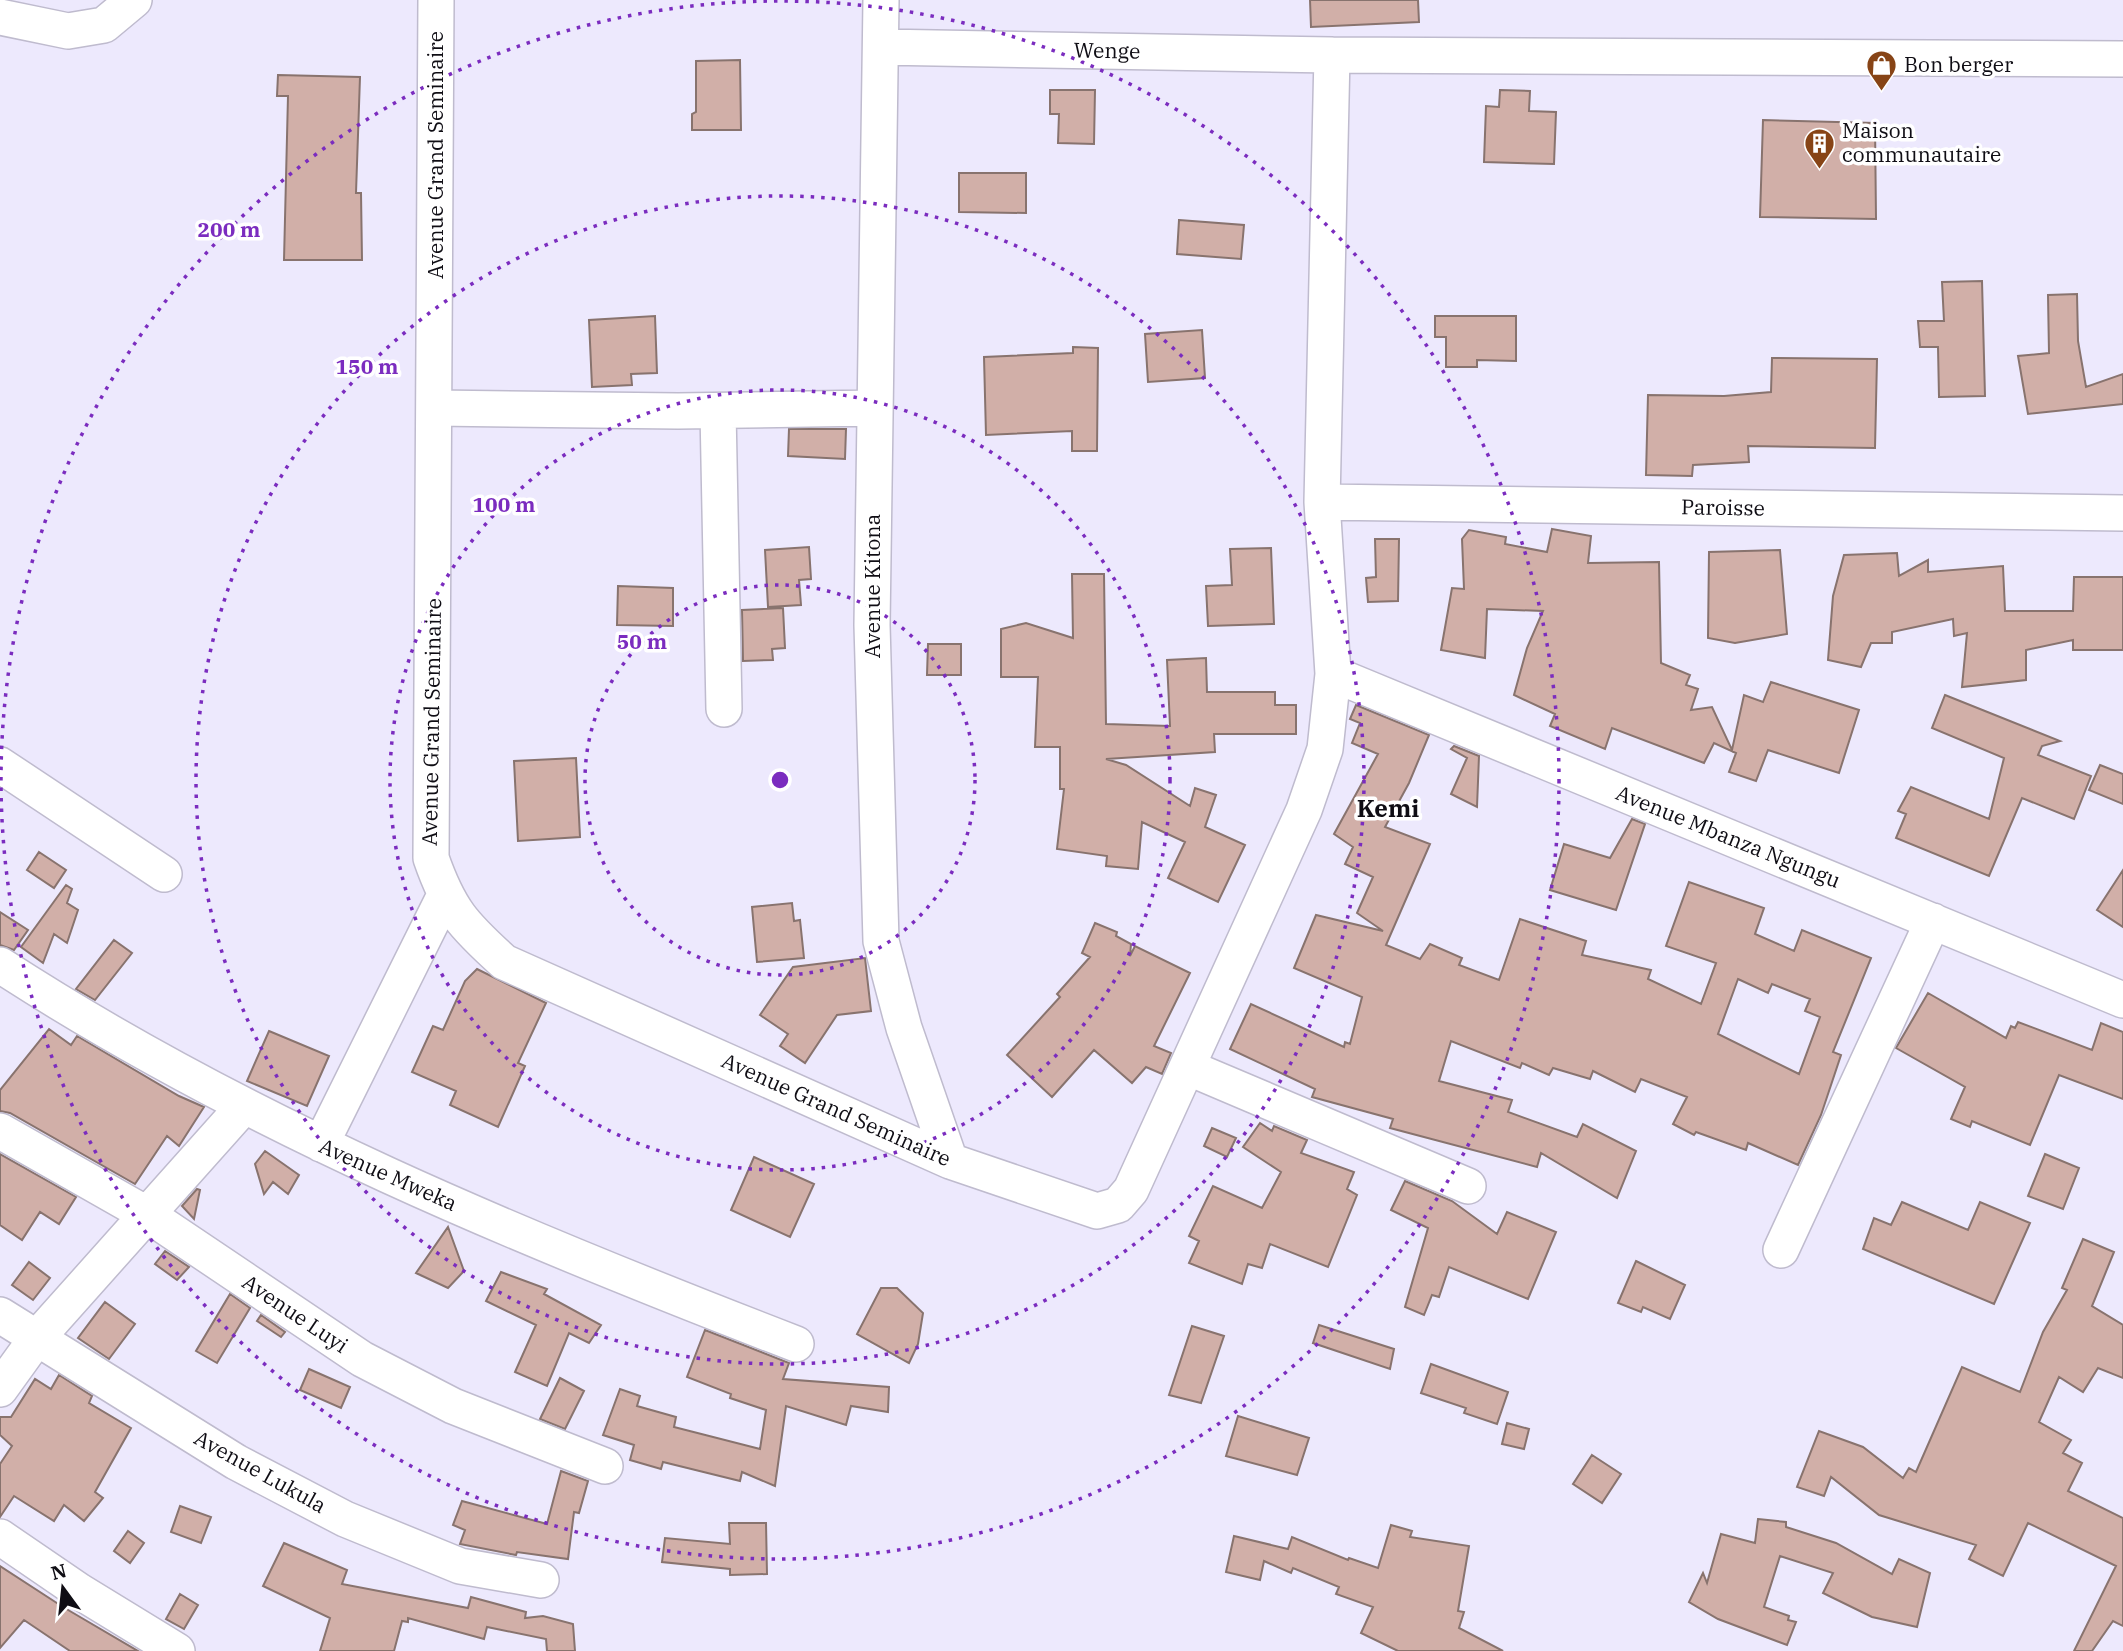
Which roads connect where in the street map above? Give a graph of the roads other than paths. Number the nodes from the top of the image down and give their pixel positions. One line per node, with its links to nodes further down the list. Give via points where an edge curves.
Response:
1 (134, 0): 4 (street, via 104,25 68,31)
2 (436, 0): 8 (street, Avenue Grand Seminaire)
3 (881, 0): 5 (street, Avenue Kitona)
4 (0, 17)
5 (881, 47): 6 (street, Wenge); 9 (street, Avenue Kitona)
6 (1332, 55): 7 (street, Wenge); 11 (street)
7 (2123, 58)
8 (435, 408): 10 (street); 17 (street, Avenue Grand Seminaire, via 431,858)
9 (874, 408): 10 (street); 25 (street, Avenue Kitona, via 872,625 881,941 904,1028)
10 (718, 411): 14 (street)
11 (1322, 502): 12 (street, Paroisse); 13 (street)
12 (2123, 513)
13 (1333, 674): 18 (street, Avenue Mbanza Ngungu); 21 (street, via 1325,749 1304,810)
14 (724, 709)
15 (0, 765): 16 (street)
16 (164, 874)
17 (444, 897): 24 (street); 25 (street, Avenue Grand Seminaire, via 471,932 504,962)
18 (1933, 921): 20 (street, Avenue Mbanza Ngungu); 28 (street)
19 (0, 964): 22 (street, Avenue Mweka, via 113,1037)
20 (2123, 1000)
21 (1187, 1067): 25 (street, Avenue Grand Seminaire, via 1131,1190 1118,1205 1097,1211); 26 (street)
22 (243, 1107): 24 (street, Avenue Mweka); 27 (street)
23 (0, 1131): 27 (street, Avenue Luyi)
24 (321, 1144): 31 (street, Avenue Mweka, via 576,1260)
25 (950, 1161)
26 (1468, 1186)
27 (148, 1215): 30 (street); 33 (street, Avenue Luyi, via 362,1359 453,1406)
28 (1781, 1250)
29 (0, 1315): 30 (street, Avenue Lukula)
30 (36, 1339): 32 (street); 35 (street, Avenue Lukula, via 236,1462 345,1519 460,1566)
31 (796, 1345)
32 (0, 1389)
33 (606, 1466)
34 (0, 1537): 36 (street)
35 (541, 1580)
36 (177, 1651)

